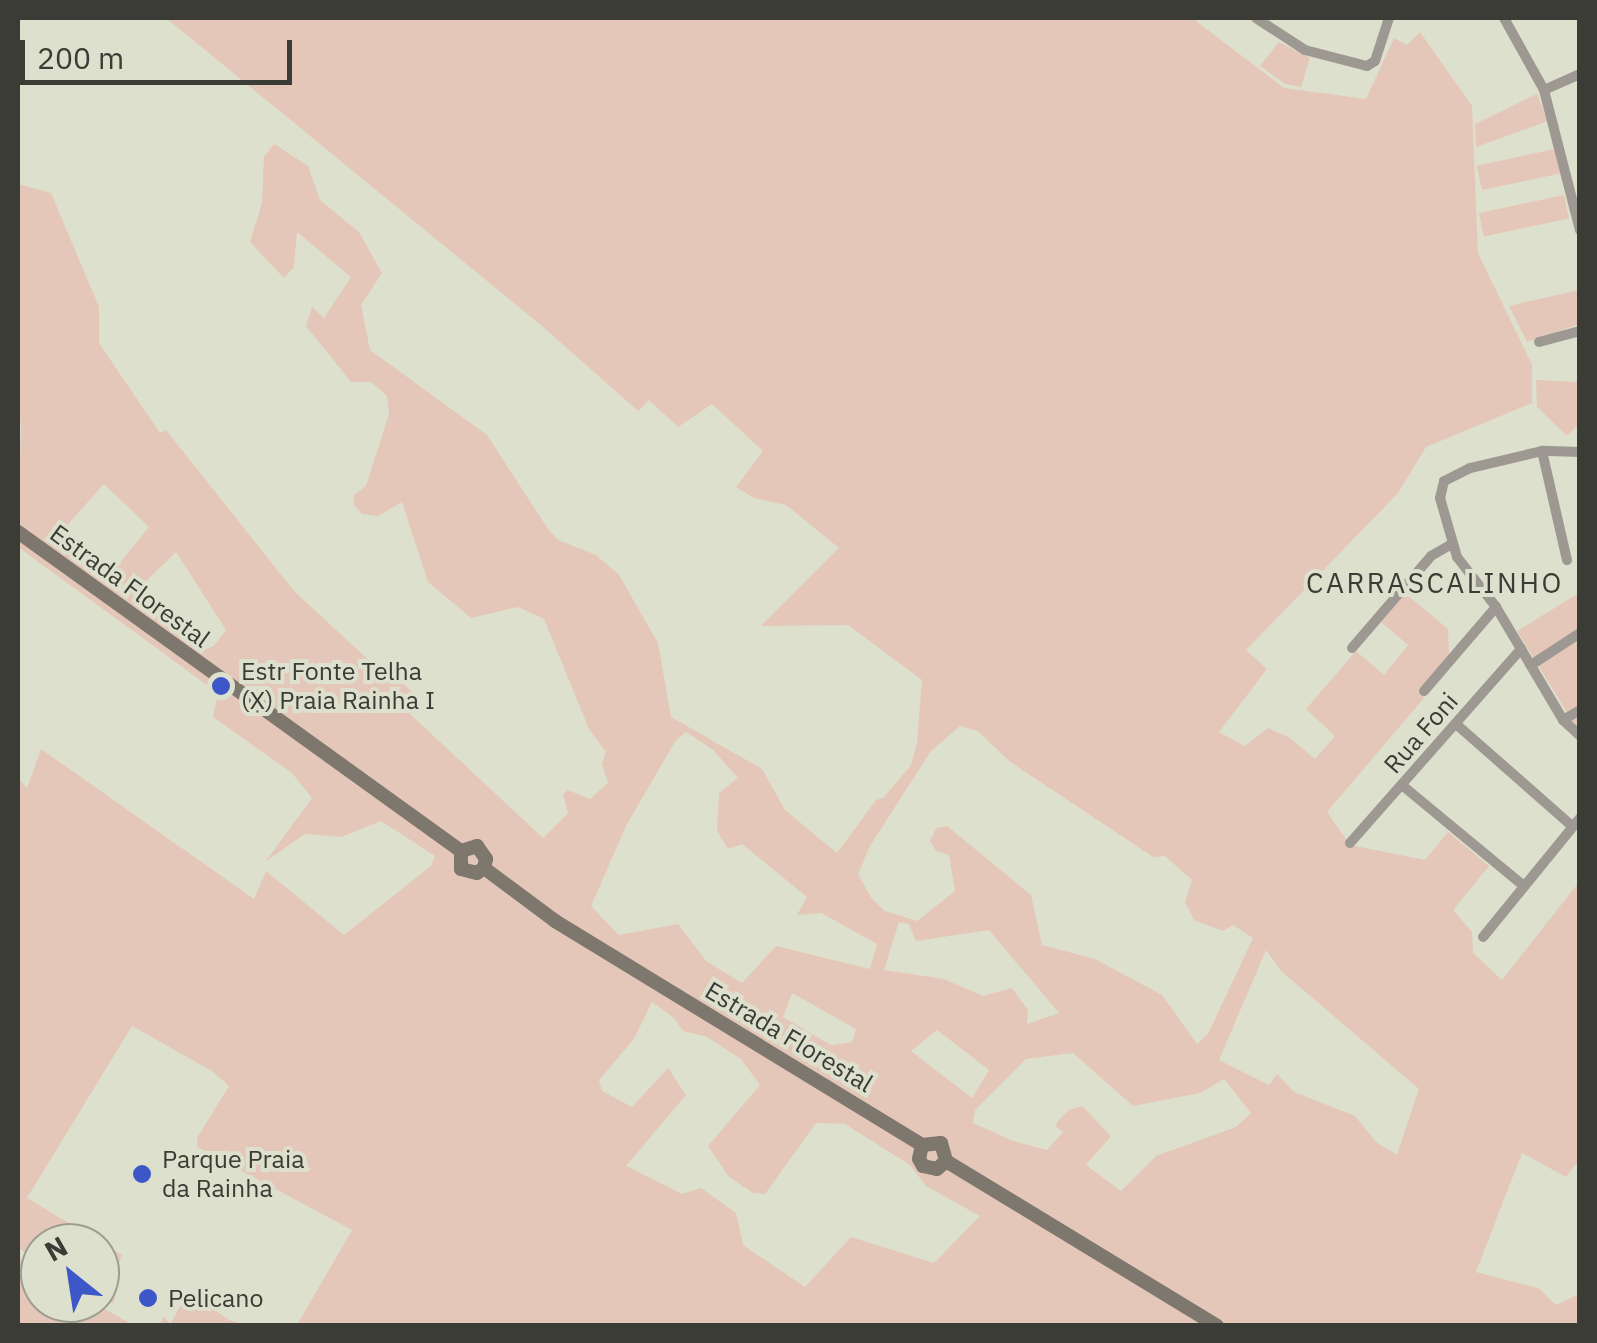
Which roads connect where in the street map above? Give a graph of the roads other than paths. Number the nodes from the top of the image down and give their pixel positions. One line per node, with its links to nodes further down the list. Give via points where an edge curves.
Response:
1 (1256, 18): 2 (street, via 1304,50 1367,66 1375,61)
2 (1388, 18)
3 (1504, 18): 5 (street)
4 (1580, 74): 5 (street)
5 (1544, 90): 6 (street)
6 (1580, 230)
7 (1580, 331): 8 (street)
8 (1539, 342)
9 (1542, 451): 10 (street); 12 (street, via 1444,481 1440,498); 13 (street)
10 (1580, 452)
11 (18, 532): 29 (main road, Estrada Florestal, via 460,851 461,868 484,868 556,921 922,1145 941,1144 946,1160)
12 (1450, 545): 14 (street); 16 (street, via 1431,556)
13 (1567, 560)
14 (1496, 608): 17 (street); 19 (street)
15 (1580, 632): 18 (street)
16 (1352, 648)
17 (1521, 649): 18 (street); 22 (street, Rua Foni)
18 (1531, 665): 21 (street)
19 (1424, 691)
20 (1580, 710): 21 (street)
21 (1563, 720): 23 (street)
22 (1456, 724): 24 (street, Rua Foni); 25 (street)
23 (1580, 736)
24 (1402, 786): 26 (street, Rua Foni); 27 (street)
25 (1576, 822): 27 (street)
26 (1350, 843)
27 (1524, 886): 28 (street)
28 (1483, 937)
29 (1217, 1326)

